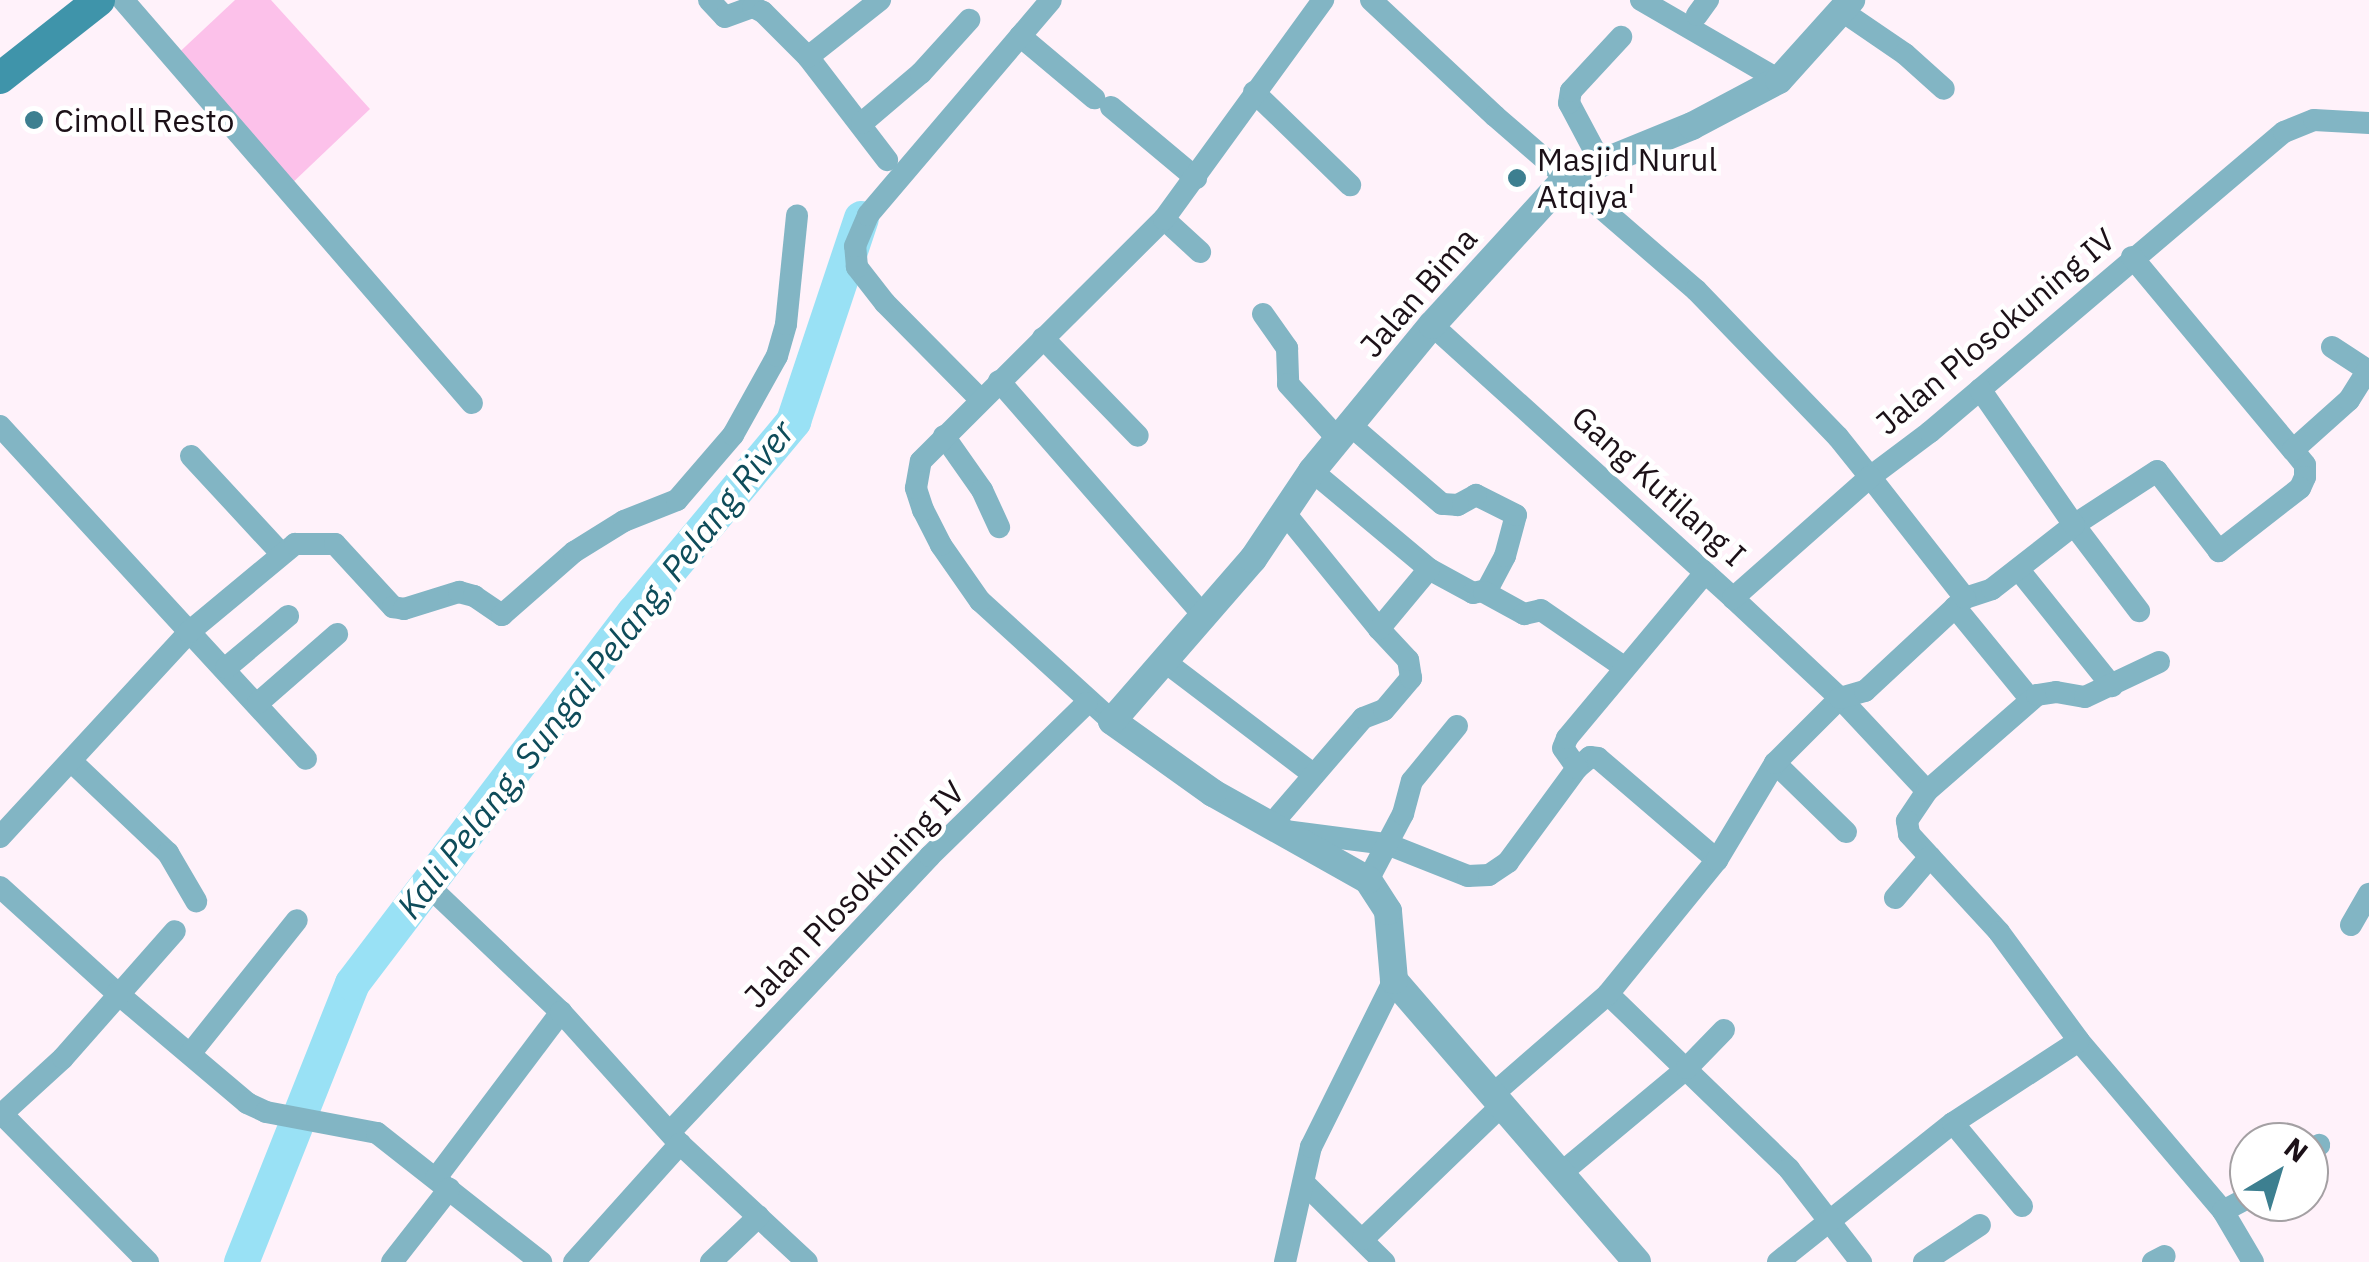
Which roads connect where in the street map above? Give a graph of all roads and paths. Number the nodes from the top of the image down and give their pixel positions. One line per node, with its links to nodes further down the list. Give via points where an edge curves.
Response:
1 (100, 0): 14 (main road)
2 (123, 0): 37 (street)
3 (709, 0): 13 (street, via 726,17 752,7 763,12)
4 (880, 0): 13 (street)
5 (1052, 0): 11 (street)
6 (1323, 0): 17 (street)
7 (1372, 0): 22 (street, Jalan Plosokuning IV)
8 (1641, 0): 15 (street)
9 (1846, 6): 15 (street, Jalan Bima); 16 (street)
10 (969, 20): 18 (street)
11 (1020, 36): 23 (street); 36 (street, via 868,215 855,246 857,267 884,303)
12 (1621, 38): 21 (street, via 1569,103)
13 (810, 60): 18 (street)
14 (0, 78)
15 (1779, 80): 21 (street, Jalan Bima)
16 (1944, 89)
17 (1254, 92): 23 (street); 24 (street)
18 (862, 123): 20 (street)
19 (2369, 123): 28 (street, Jalan Plosokuning IV, via 2314,120 2284,132)
20 (887, 160)
21 (1602, 165): 22 (street, Jalan Bima)
22 (1567, 177): 30 (street, Jalan Bima); 45 (street, Jalan Plosokuning IV, via 1710,303)
23 (1196, 178): 26 (street)
24 (1350, 185)
25 (797, 216): 49 (street, via 777,356 733,435 677,500 624,520 574,552 514,608 496,614 459,592 393,607 335,544 307,542)
26 (1164, 220): 27 (street); 31 (street)
27 (1200, 252)
28 (2132, 257): 35 (street, Jalan Plosokuning IV); 42 (street)
29 (1263, 314): 39 (street, via 1287,348 1288,384)
30 (1432, 325): 39 (street, Jalan Bima); 52 (street, Gang Kutilang I)
31 (1043, 338): 34 (street); 41 (street)
32 (2332, 346): 33 (street)
33 (2368, 371): 42 (street, via 2349,400)
34 (1000, 381): 36 (street); 58 (street)
35 (1980, 389): 45 (street, Jalan Plosokuning IV); 47 (street)
36 (980, 400): 40 (street)
37 (472, 403)
38 (0, 426): 60 (street)
39 (1344, 432): 44 (street, Jalan Bima); 53 (street, via 1442,504 1458,505 1476,495 1516,515)
40 (944, 436): 48 (street); 70 (street, via 921,461 916,488 941,545 980,601)
41 (1138, 436)
42 (2294, 450): 47 (street, via 2305,465 2300,488 2219,551 2157,471)
43 (191, 456): 49 (street)
44 (1312, 471): 46 (street, Jalan Bima); 50 (street)
45 (1870, 477): 54 (street); 55 (street)
46 (1284, 512): 58 (street, Jalan Bima); 59 (street)
47 (2074, 526): 51 (street); 56 (street)
48 (999, 527)
49 (280, 552): 60 (street)
50 (1429, 569): 53 (street, via 1473,593); 59 (street)
51 (2020, 570): 55 (street); 66 (street)
52 (1705, 572): 54 (street, Gang Kutilang I); 64 (street)
53 (1484, 592): 64 (street, via 1524,614 1541,610)
54 (1734, 598): 67 (street, Gang Kutilang I)
55 (1960, 603): 67 (street, via 1865,690); 68 (street)
56 (2140, 611)
57 (288, 616): 65 (street)
58 (1205, 617): 62 (street, Jalan Bima)
59 (1379, 630): 77 (street, via 1408,660 1411,678 1384,710 1363,718)
60 (189, 632): 65 (street); 74 (street)
61 (336, 634): 69 (street)
62 (1164, 661): 71 (street, Jalan Bima); 77 (street)
63 (2160, 662): 66 (street)
64 (1624, 667): 76 (street, via 1567,738 1564,748)
65 (226, 668): 69 (street)
66 (2112, 686): 68 (street, via 2085,698 2046,692)
67 (1840, 698): 75 (street); 78 (street, Gang Kutilang I)
68 (2031, 700): 78 (street)
69 (258, 703): 73 (street)
70 (1087, 703): 71 (street); 104 (street, Jalan Plosokuning IV, via 930,856)
71 (1112, 721): 79 (street, via 1167,763)
72 (1457, 726): 83 (street, via 1412,781)
73 (306, 758)
74 (71, 761): 81 (street); 89 (street, via 168,853)
75 (1774, 763): 80 (street); 84 (street)
76 (1577, 768): 83 (street, via 1508,862 1489,875); 84 (street, via 1598,758)
77 (1314, 774): 79 (street)
78 (1927, 791): 82 (street, via 1906,822)
79 (1276, 828): 83 (street); 83 (street)
80 (1846, 832)
81 (0, 837)
82 (1930, 856): 88 (street); 98 (street, via 1998,932)
83 (1380, 857): 93 (street)
84 (1717, 860): 95 (street)
85 (0, 886): 94 (street)
86 (2369, 894): 91 (street)
87 (438, 895): 96 (street)
88 (1895, 898)
89 (196, 901)
90 (297, 920): 99 (street)
91 (2351, 925)
92 (174, 931): 94 (street)
93 (1394, 980): 101 (street); 107 (street, via 1311,1147)
94 (117, 994): 99 (street); 102 (street, via 63,1058)
95 (1608, 994): 100 (street); 101 (street)
96 (562, 1012): 104 (street); 106 (street)
97 (1724, 1030): 100 (street)
98 (2079, 1041): 103 (street); 110 (street)
99 (190, 1054): 106 (street, via 247,1103 377,1133)
100 (1687, 1068): 105 (street); 112 (street, via 1790,1169)
101 (1496, 1100): 105 (street); 114 (street)
102 (1, 1112): 116 (street)
103 (1954, 1123): 108 (street); 112 (street)
104 (675, 1138): 111 (street); 119 (street, Jalan Plosokuning IV)
105 (1560, 1174): 123 (street)
106 (443, 1184): 117 (street); 118 (street)
107 (1306, 1185): 114 (street); 121 (street)
108 (2022, 1206)
109 (2229, 1208): 110 (street)
110 (2223, 1211): 127 (street)
111 (759, 1216): 115 (street); 120 (street)
112 (1828, 1219): 124 (street); 125 (street)
113 (1980, 1225): 126 (street)
114 (1363, 1239): 122 (street)
115 (796, 1259)
116 (148, 1262)
117 (392, 1262)
118 (541, 1262)
119 (574, 1262)
120 (711, 1262)
121 (1285, 1262)
122 (1384, 1262)
123 (1638, 1262)
124 (1778, 1262)
125 (1861, 1262)
126 (1924, 1262)
127 (2253, 1262)

